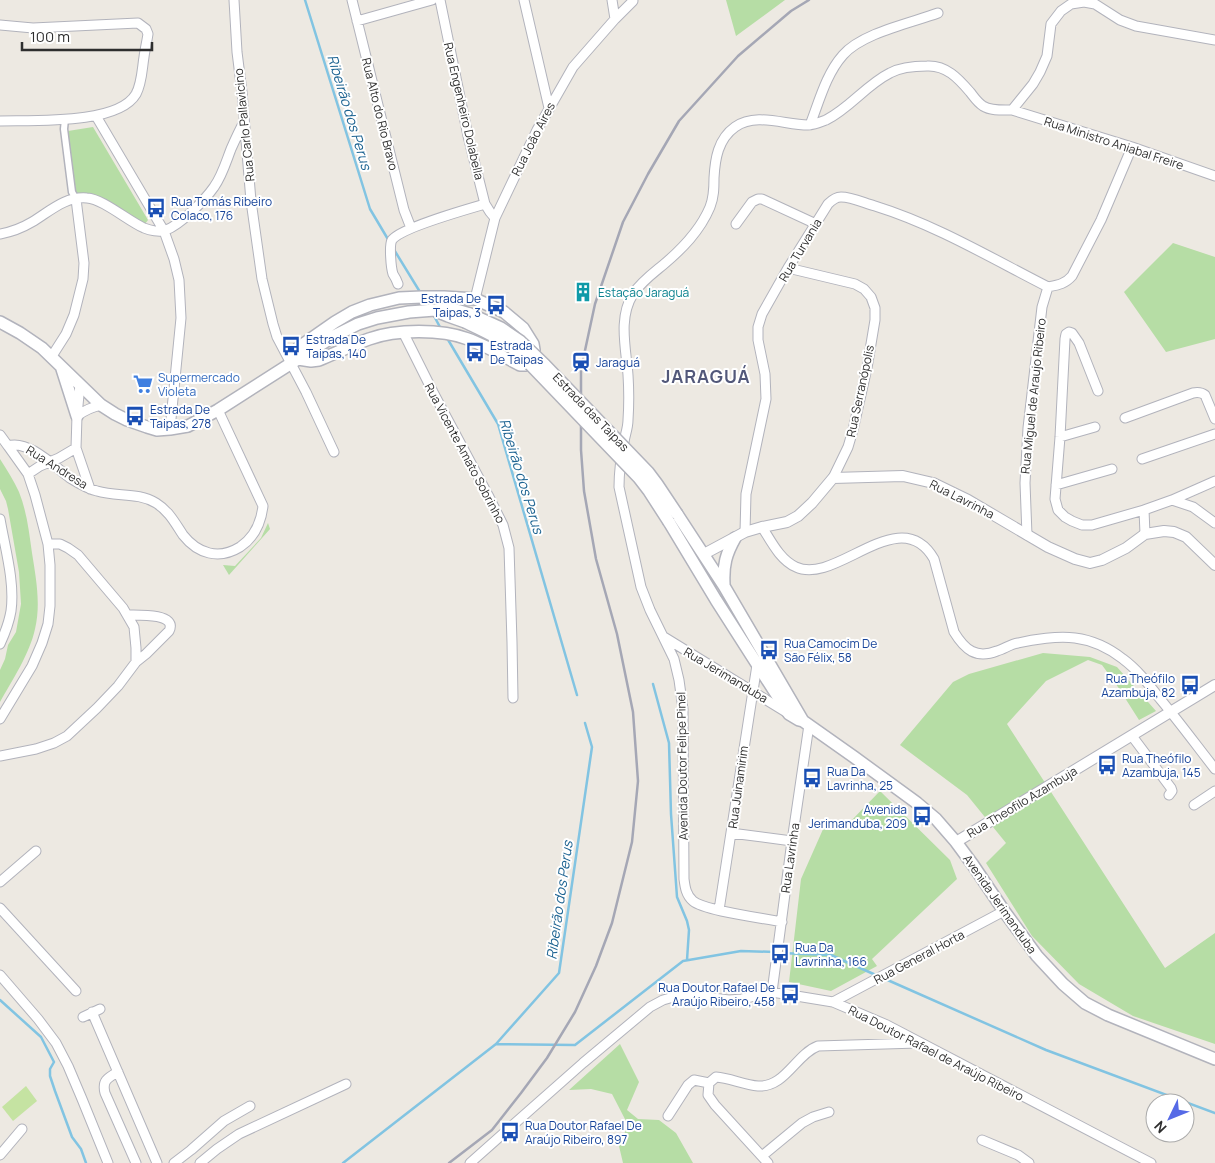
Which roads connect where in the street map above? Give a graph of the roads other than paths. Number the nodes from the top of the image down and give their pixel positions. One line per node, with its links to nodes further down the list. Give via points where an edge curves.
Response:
1 (234, 0): 18 (street, Rua Carlo Pallavicino)
2 (352, 0): 10 (street, Rua Alto do Rio Bravo)
3 (432, 0): 10 (street)
4 (440, 0): 23 (street, Rua Engenheiro Dolabella)
5 (524, 0): 13 (street)
6 (612, 0): 9 (street)
7 (633, 1): 9 (street, Rua João Aires)
8 (938, 14): 19 (street, via 881,33 860,42 844,54 828,79)
9 (615, 19): 13 (street, Rua João Aires, via 573,67)
10 (357, 20): 27 (street, Rua Alto do Rio Bravo)
11 (0, 24): 15 (street, via 20,28 132,23 143,26 148,34 137,93 116,110)
12 (1215, 40): 14 (street, via 1136,26 1095,4 1070,4 1051,24 1047,56 1040,72)
13 (549, 108): 24 (street, Rua João Aires)
14 (1012, 110): 19 (street, Avenida Doutor Felipe Pinel, via 984,107 951,72 929,66 908,67 877,81 836,115); 20 (street, Rua Ministro Aniabal Freire)
15 (96, 116): 16 (street); 28 (street)
16 (64, 120): 17 (street); 22 (street, via 72,192)
17 (0, 121)
18 (244, 122): 28 (street, via 214,188 196,208); 37 (street, Rua Carlo Pallavicino, via 262,279 273,324)
19 (810, 125): 76 (street, Avenida Doutor Felipe Pinel, via 753,120 734,127 718,150 712,203 696,233 681,250 642,282 627,305 624,345 628,422 619,487 641,587)
20 (1132, 147): 21 (street, Rua Ministro Aniabal Freire); 32 (street, via 1101,220 1072,276 1067,282)
21 (1215, 176)
22 (76, 198): 28 (street, via 95,200 144,228); 29 (street, via 18,229); 36 (street, via 83,279 74,316)
23 (485, 204): 24 (street, Rua Engenheiro Dolabella); 27 (street)
24 (496, 218): 33 (street, Rua João Aires)
25 (736, 224): 26 (street, via 758,198)
26 (816, 224): 30 (street, Rua Turvania); 32 (street, Rua Turvania, via 834,199 850,198 947,234)
27 (411, 228): 31 (street, via 395,236 390,246 393,273)
28 (164, 231): 47 (street, via 179,280 181,303)
29 (0, 234)
30 (788, 268): 58 (street, Rua Serranópolis, via 855,284 864,289 875,308 854,430); 69 (street, Rua Turvania, via 758,327 766,399)
31 (398, 284)
32 (1048, 288): 70 (street, Rua Miguel de Araujo Ribeiro, via 1042,307 1028,428)
33 (475, 300): 35 (main road, via 504,312 522,328 534,350 526,365 469,339 445,332); 37 (main road, via 422,296 370,305 313,336 295,351)
34 (0, 322): 36 (main road, Estrada das Taipas)
35 (403, 332): 37 (main road, via 369,339 319,360); 82 (street, Rua Vicente Amato Sobrinho, via 503,525 509,548)
36 (52, 356): 38 (main road, Estrada das Taipas)
37 (295, 361): 42 (main road, Estrada das Taipas); 53 (street, Rua Carlo Pallavicino); 64 (main road, Estrada das Taipas, bridge, via 358,324 401,314 448,309 501,328 545,365 648,472)
38 (62, 367): 39 (main road, Estrada das Taipas); 43 (main road)
39 (80, 384): 41 (main road, Estrada das Taipas); 43 (street)
40 (1098, 391): 50 (street, via 1079,343 1072,333 1066,334)
41 (101, 405): 43 (street); 47 (main road, Estrada das Taipas, via 136,424 157,430)
42 (218, 410): 47 (main road, Estrada das Taipas, via 188,426); 61 (street, Rua Andresa, via 263,506 248,542 232,552 217,554 189,542 156,503)
43 (77, 416): 52 (street)
44 (1125, 418): 45 (street, via 1198,392 1205,395)
45 (1215, 419)
46 (1095, 427): 50 (street)
47 (170, 429)
48 (1215, 434): 54 (street)
49 (0, 435): 51 (street, Rua Andresa)
50 (1060, 437): 60 (street)
51 (8, 446): 55 (street, Rua Andresa, via 21,445); 57 (street)
52 (76, 448): 55 (street); 61 (street)
53 (334, 452)
54 (1142, 459)
55 (50, 462): 57 (street); 61 (street, Rua Andresa, via 70,478)
56 (1112, 469): 60 (street)
57 (28, 474): 71 (street)
58 (833, 478): 67 (street, Rua Serranópolis, via 798,516 787,522); 70 (street, Rua Lavrinha, via 903,476 934,483)
59 (1215, 481): 62 (street)
60 (1056, 485): 63 (street, via 1058,510 1072,522 1092,525)
61 (90, 488)
62 (1172, 500): 63 (street); 66 (street, via 1193,507)
63 (1144, 510): 68 (street)
64 (673, 518): 72 (main road); 79 (main road, via 716,600)
65 (0, 519): 77 (street, via 12,600)
66 (1215, 523)
67 (762, 527): 69 (street, Rua Serranópolis); 83 (street, via 782,556 804,570 824,568 894,539 916,541 934,559 954,632 968,650 985,655 1017,643 1050,638 1088,640 1123,658)
68 (1145, 534): 70 (street, Rua Lavrinha, via 1126,548 1090,563); 73 (street, via 1164,531 1186,537)
69 (740, 535): 72 (street, Rua Serranópolis); 74 (main road, via 725,559)
70 (1027, 535)
71 (48, 544): 75 (street, via 60,544 78,555); 85 (street, via 48,624 32,666)
72 (704, 554): 74 (main road)
73 (1215, 565)
74 (724, 586): 86 (main road)
75 (128, 615): 78 (street, via 134,627); 78 (street, via 166,619 171,624 169,631)
76 (664, 637): 81 (street, Rua Jerimanduba); 99 (street, Avenida Doutor Felipe Pinel, via 674,659 683,709 685,888 693,901)
77 (0, 644)
78 (136, 662): 88 (street, via 118,686 67,736 36,749)
79 (757, 665): 81 (street, Rua Juinamirim); 84 (main road)
80 (1215, 685): 83 (street, Rua Theofilo Azambuja)
81 (753, 692): 84 (street, Rua Jerimanduba); 93 (street, Rua Juinamirim)
82 (512, 698)
83 (1171, 712): 87 (street, Rua Theofilo Azambuja); 89 (street)
84 (789, 714): 86 (main road, Avenida Jerimanduba)
85 (0, 719)
86 (806, 723): 94 (street, Rua Lavrinha); 95 (main road, Avenida Jerimanduba, via 917,803)
87 (1132, 736): 91 (street, via 1172,788); 95 (street, Rua Theofilo Azambuja)
88 (0, 756)
89 (1215, 769)
90 (1215, 791): 92 (street)
91 (1170, 794)
92 (1194, 805)
93 (731, 833): 94 (street); 99 (street, Rua Juinamirim)
94 (792, 841): 101 (street, Rua Lavrinha)
95 (956, 842): 100 (main road, Avenida Jerimanduba)
96 (36, 851): 97 (street)
97 (0, 882)
98 (0, 908): 103 (street)
99 (719, 910): 101 (street, Avenida Doutor Felipe Pinel)
100 (1004, 911): 105 (street, Rua General Horta); 108 (main road, Avenida Jerimanduba, via 1037,956 1085,1002 1108,1015)
101 (782, 922): 104 (street, Rua Lavrinha)
102 (0, 975): 119 (street, via 56,1043)
103 (76, 991)
104 (772, 992): 105 (street, Rua Doutor Rafael de Araújo Ribeiro); 124 (street, Rua Doutor Rafael de Araújo Ribeiro, via 728,1000 677,996 657,1003 583,1063)
105 (833, 1002): 107 (street, Rua Doutor Rafael de Araújo Ribeiro)
106 (92, 1013): 109 (street)
107 (920, 1042): 110 (street, via 818,1046 770,1084 758,1086 716,1077); 126 (street, Rua Doutor Rafael de Araújo Ribeiro)
108 (1214, 1058)
109 (118, 1072): 120 (street, via 103,1086); 121 (street)
110 (709, 1083): 114 (street, via 694,1080); 118 (street, via 708,1095 715,1105)
111 (346, 1084): 123 (street, via 238,1134)
112 (250, 1106): 122 (street, via 189,1146)
113 (829, 1112): 118 (street, via 802,1122)
114 (668, 1116)
115 (22, 1129): 117 (street)
116 (982, 1140): 125 (street)
117 (0, 1155)
118 (765, 1160)
119 (108, 1163)
120 (136, 1163)
121 (157, 1163)
122 (174, 1163)
123 (200, 1163)
124 (470, 1163)
125 (1029, 1163)
126 (1151, 1163)

